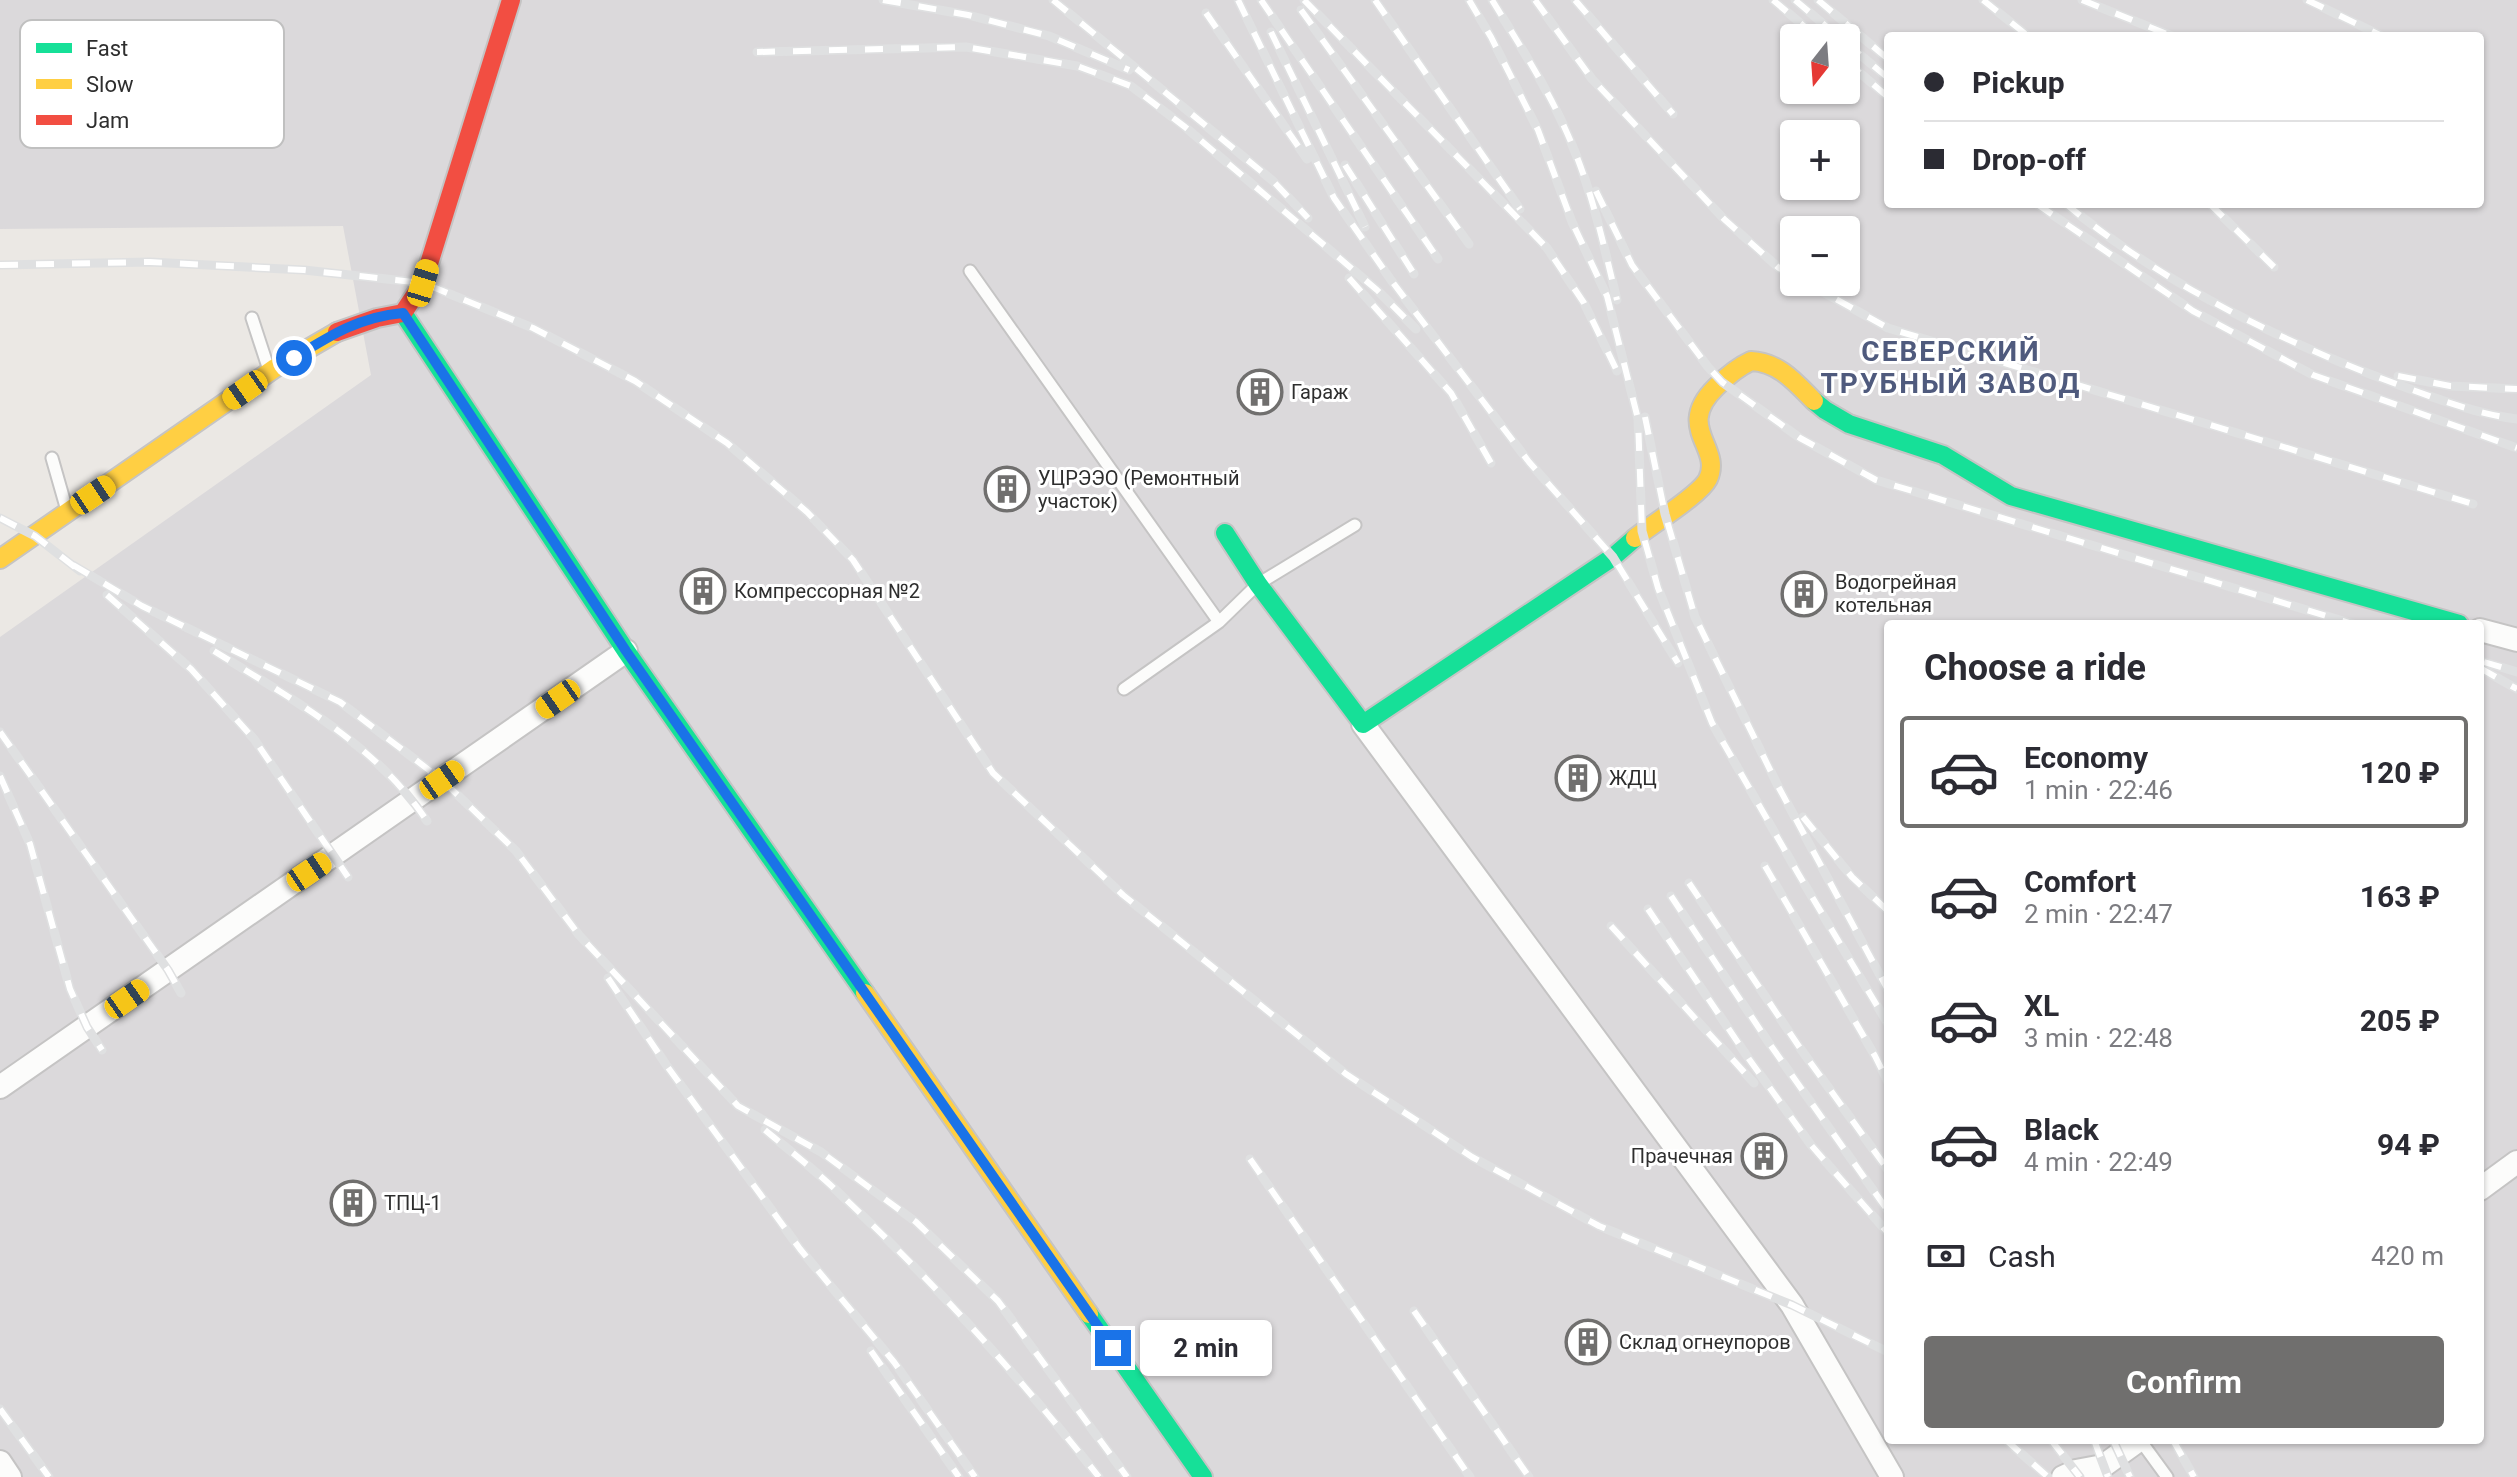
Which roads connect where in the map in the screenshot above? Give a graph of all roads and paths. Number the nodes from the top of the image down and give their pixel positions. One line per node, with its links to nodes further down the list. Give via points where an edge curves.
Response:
1 (511, 0): 3 (street, via 423,283)
2 (970, 271): 13 (lane)
3 (403, 313): 5 (street, via 341,328); 16 (street)
4 (252, 318): 5 (lane)
5 (270, 373): 7 (street)
6 (52, 458): 7 (lane)
7 (68, 512): 10 (street)
8 (1355, 525): 11 (lane)
9 (1225, 533): 11 (street)
10 (0, 559)
11 (1258, 584): 13 (lane); 18 (street)
12 (2445, 620): 18 (street, via 2011,496 1934,451 1836,417 1773,364 1750,361 1706,395 1700,406 1699,433 1711,466 1701,487 1613,557)
13 (1219, 622): 17 (lane)
14 (2484, 631): 15 (street)
15 (2517, 640)
16 (626, 651): 19 (street); 26 (street)
17 (1124, 689)
18 (1363, 724): 27 (street, via 1792,1305)
19 (0, 1087)
20 (2517, 1162): 21 (street)
21 (2484, 1186)
22 (2133, 1444): 28 (street, via 2103,1466)
23 (2142, 1444): 29 (lane)
24 (0, 1462): 25 (street)
25 (10, 1477)
26 (1203, 1477)
27 (1892, 1477)
28 (2063, 1477)
29 (2167, 1477)

